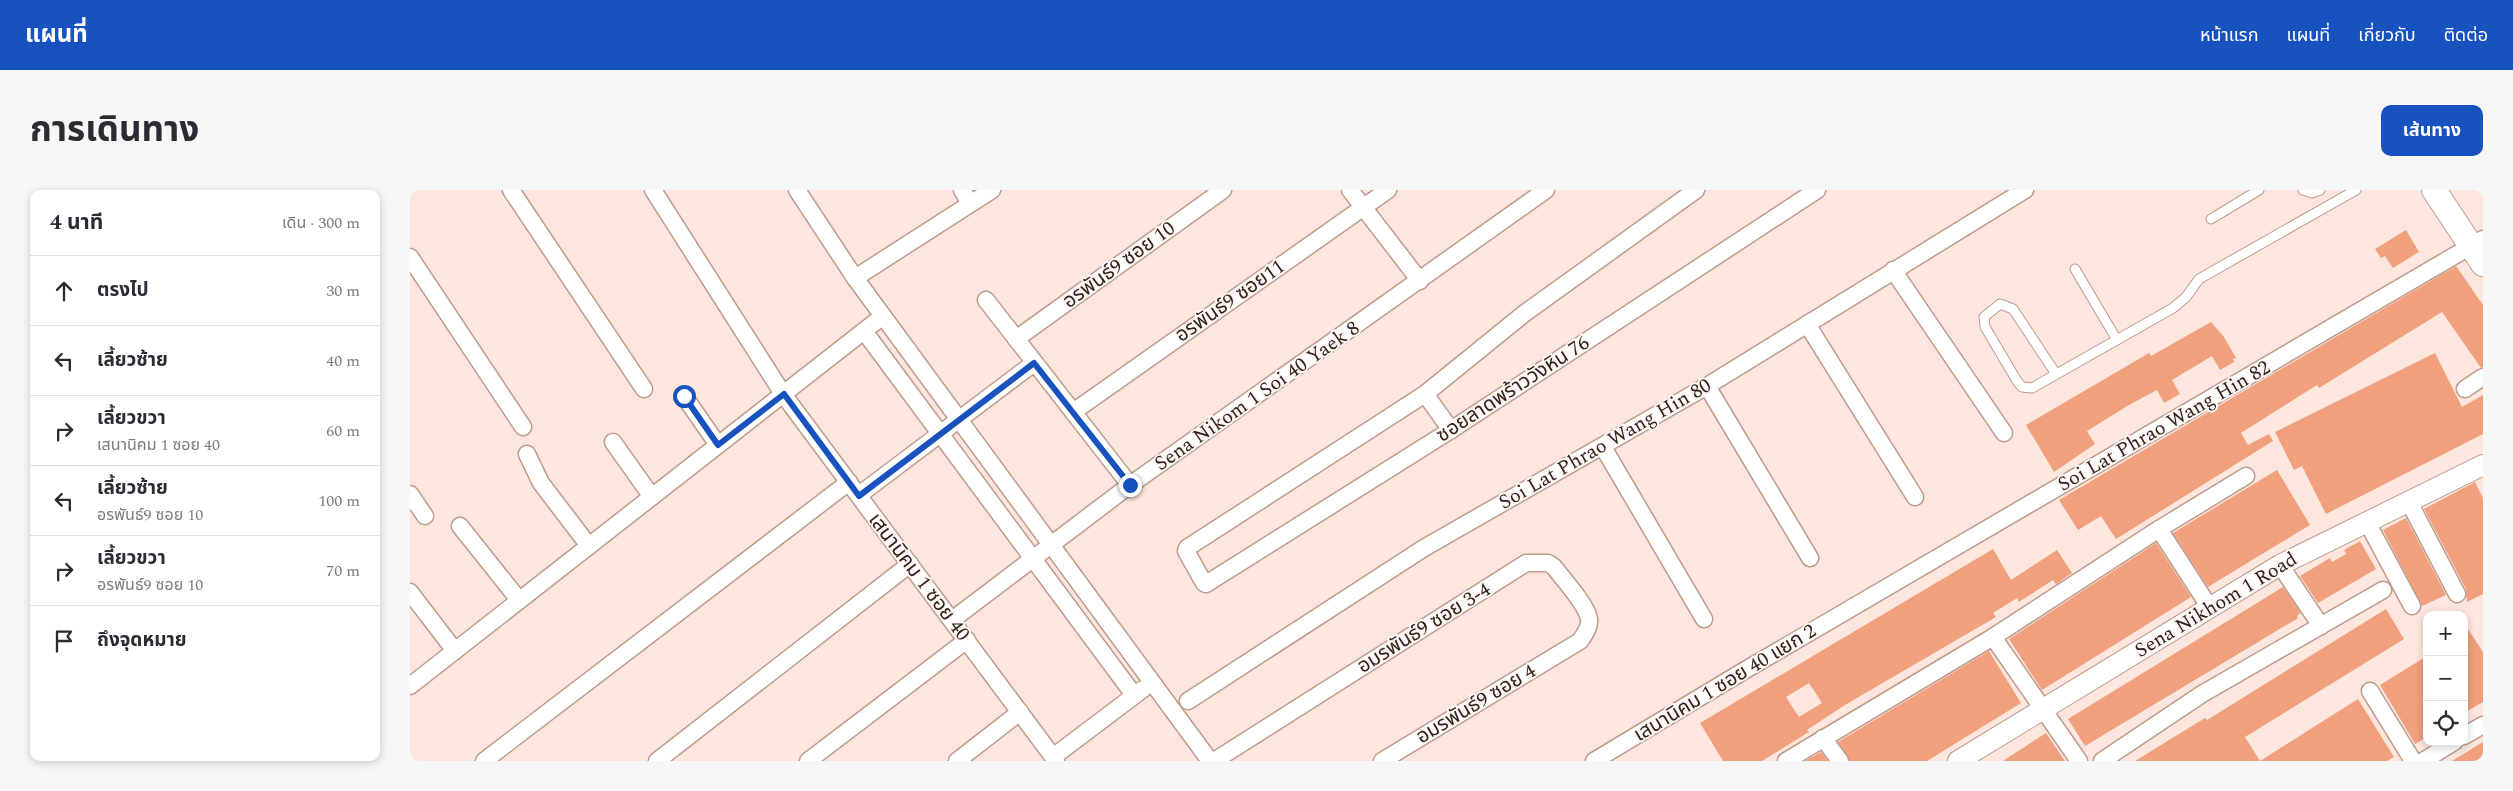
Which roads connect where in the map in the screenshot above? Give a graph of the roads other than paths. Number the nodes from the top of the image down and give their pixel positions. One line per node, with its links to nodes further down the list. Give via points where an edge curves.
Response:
1 (511, 190): 37 (street)
2 (653, 190): 38 (street, เสนานิคม 1 ซอย 40)
3 (797, 190): 24 (street)
4 (992, 190): 17 (street)
5 (1223, 190): 30 (street, อรพันธ์9 ซอย 10)
6 (1350, 190): 18 (street)
7 (1388, 190): 18 (street, อรพันธ์9 ซอย11)
8 (1546, 190): 25 (street, Sena Nikom 1 Soi 40 Yaek 8)
9 (1696, 190): 39 (street, via 1525,313)
10 (1817, 190): 44 (street, ซอยลาดพร้าววังหิน 76)
11 (2025, 190): 23 (street, Soi Lat Phrao Wang Hin 80)
12 (2258, 190): 19 (lane)
13 (2303, 190): 14 (lane, via 2312,193)
14 (2320, 190)
15 (2356, 190): 31 (lane, via 2199,279 2173,308)
16 (2434, 190): 20 (main road)
17 (966, 197): 24 (street)
18 (1363, 208): 25 (street); 41 (street, อรพันธ์9 ซอย11)
19 (2211, 218)
20 (2479, 250): 74 (street, Soi Lat Phrao Wang Hin 82)
21 (410, 257): 43 (street)
22 (2075, 269): 31 (lane)
23 (1893, 270): 28 (street, Soi Lat Phrao Wang Hin 80); 45 (street)
24 (856, 278): 27 (street)
25 (1420, 282): 54 (street, Sena Nikom 1 Soi 40 Yaek 8)
26 (986, 300): 30 (street)
27 (884, 316): 29 (street); 42 (street)
28 (1807, 324): 35 (street, Soi Lat Phrao Wang Hin 80); 58 (street)
29 (864, 331): 38 (street); 46 (street)
30 (1016, 339): 32 (street)
31 (2117, 340): 33 (lane)
32 (1034, 363): 41 (street); 42 (street)
33 (2056, 374): 33 (lane, via 2013,309 2000,304 1984,317 1985,327 2022,387 2032,388)
34 (2483, 376): 36 (street)
35 (1707, 386): 49 (street, Soi Lat Phrao Wang Hin 80); 66 (street)
36 (2465, 388)
37 (644, 389)
38 (784, 394): 48 (street); 53 (street, เสนานิคม 1 ซอย 40)
39 (1425, 394): 44 (street); 44 (street, ซอยลาดพร้าววังหิน 76, via 1186,549 1206,584)
40 (684, 396): 48 (street)
41 (1073, 412): 54 (street)
42 (959, 420): 46 (street); 64 (street)
43 (523, 428)
44 (1450, 430)
45 (2004, 433)
46 (940, 434): 56 (street); 67 (street)
47 (613, 442): 57 (street)
48 (718, 445): 57 (street)
49 (1603, 447): 77 (street); 88 (street, Soi Lat Phrao Wang Hin 80, via 1424,548)
50 (526, 454): 65 (street, via 542,483)
51 (2483, 466): 59 (street, Sena Nikhom 1 Road)
52 (2246, 476): 63 (street)
53 (849, 482): 56 (street, เสนานิคม 1 ซอย 40); 96 (street)
54 (1130, 485): 64 (street, Sena Nikom 1 Soi 40 Yaek 8)
55 (410, 494): 60 (street)
56 (859, 496): 68 (street, เสนานิคม 1 ซอย 40)
57 (652, 497): 65 (street)
58 (1916, 497)
59 (2409, 502): 61 (street, Sena Nikhom 1 Road); 72 (street)
60 (425, 516)
61 (2367, 522): 69 (street, Sena Nikhom 1 Road); 75 (street)
62 (460, 526): 73 (street)
63 (2159, 529): 76 (street); 80 (street)
64 (1052, 545): 67 (street, Sena Nikom 1 Soi 40 Yaek 8); 84 (street)
65 (589, 546): 73 (street)
66 (1810, 558)
67 (1033, 559): 78 (street, Sena Nikom 1 Soi 40 Yaek 8); 87 (street)
68 (910, 564): 78 (street, เสนานิคม 1 ซอย 40); 97 (street)
69 (2280, 565): 76 (street, Sena Nikhom 1 Road); 79 (street)
70 (2383, 590): 79 (street)
71 (410, 592): 83 (street)
72 (2456, 594)
73 (519, 600): 83 (street)
74 (1856, 605): 102 (street, เสนานิคม 1 ซอย 40 แยก 2)
75 (2412, 606)
76 (2210, 608): 89 (street, Sena Nikhom 1 Road)
77 (1704, 619)
78 (952, 620): 81 (street, เสนานิคม 1 ซอย 40)
79 (2321, 626): 107 (street, via 2202,694)
80 (1993, 637): 89 (street); 93 (street)
81 (967, 640): 90 (street, เสนานิคม 1 ซอย 40); 98 (street)
82 (1571, 647): 100 (street, อมรพันธ์9 ซอย 3-4, via 1586,631 1589,620 1586,610 1554,567 1548,563 1526,563); 101 (street, อมรพันธ์9 ซอย 4)
83 (455, 651): 85 (street)
84 (1152, 682): 87 (street); 100 (street)
85 (410, 686)
86 (2370, 691): 108 (street)
87 (1134, 696): 95 (street)
88 (1188, 701)
89 (2043, 709): 105 (street, Sena Nikhom 1 Road); 106 (street)
90 (1020, 712): 95 (street, เสนานิคม 1 ซอย 40); 99 (street)
91 (2483, 725): 92 (street)
92 (2468, 734)
93 (1824, 738): 103 (street); 104 (street)
94 (2447, 746): 109 (street)
95 (1055, 759)
96 (484, 761)
97 (657, 761)
98 (808, 761)
99 (957, 761)
100 (1212, 761)
101 (1382, 761)
102 (1594, 761)
103 (1786, 761)
104 (1840, 761)
105 (1958, 761)
106 (2079, 761)
107 (2102, 761)
108 (2413, 761)
109 (2423, 761)

